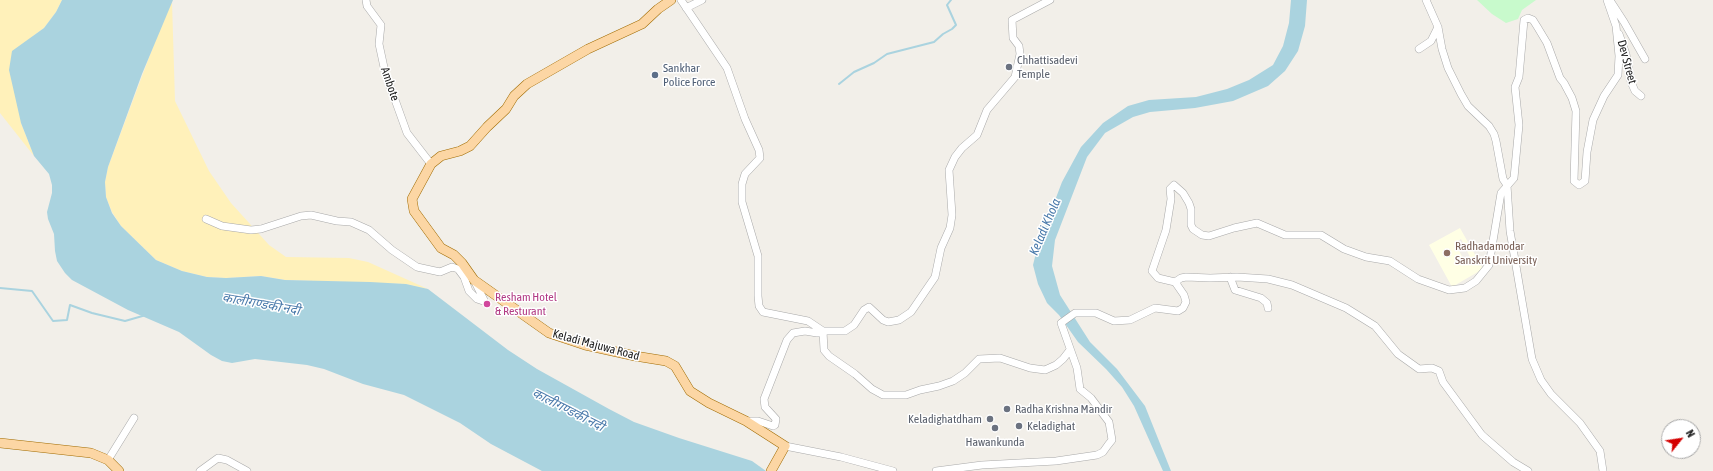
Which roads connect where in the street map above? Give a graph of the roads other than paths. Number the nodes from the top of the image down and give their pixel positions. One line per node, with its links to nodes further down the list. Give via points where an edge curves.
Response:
1 (366, 0): 14 (street, Ambote, via 367,6 381,25 378,44 385,72 407,133)
2 (671, 0): 14 (main road, via 642,24 588,49 527,84 514,96 506,110 470,146 441,156)
3 (681, 0): 8 (street)
4 (702, 0): 8 (street)
5 (1050, 0): 21 (street, via 1012,20 1013,38 1019,46 1020,54 1015,77 987,110 977,134 955,157 949,170 952,215 935,277 910,312 899,320 883,320 869,307 854,325 845,331)
6 (1426, 0): 10 (street)
7 (1608, 0): 9 (street); 12 (street)
8 (686, 8): 21 (street, via 727,68 759,150 760,158 745,174 742,184 742,202 758,256 759,306 763,312 808,321)
9 (1616, 26): 13 (street, Dev Street, via 1626,54 1631,82); 15 (street, via 1618,75 1604,96 1593,120 1585,181 1579,185 1574,181 1576,111 1572,98 1560,78 1547,43 1533,20 1524,20 1519,77 1515,87 1519,125 1516,168 1512,182)
10 (1438, 27): 11 (street, via 1431,41); 15 (street, via 1448,68 1461,94 1468,106 1494,134 1503,179)
11 (1419, 49)
12 (1645, 59)
13 (1641, 96)
14 (431, 164): 18 (main road, Keladi Majuwa Road, via 412,199 414,211 441,248 454,255)
15 (1507, 185): 19 (street, via 1500,193 1489,264 1476,281 1465,288 1449,290 1418,279 1390,261 1366,257 1344,249 1322,235 1285,235 1257,223 1209,236 1202,234 1191,225 1189,203 1174,185 1170,189 1166,230 1152,271 1158,278); 35 (street, via 1510,231 1532,359 1541,380 1551,394 1580,422 1600,451)
16 (206, 219): 18 (street, via 222,226 251,230 311,215 351,222 370,230 392,250 417,267 440,272 458,269 469,291 477,300 483,301)
17 (1230, 277): 19 (street, via 1186,277); 20 (street, via 1235,290 1261,298 1268,303); 34 (street, via 1268,279 1292,285 1346,308 1375,326 1398,354 1419,369 1432,368 1439,371 1443,382 1482,435 1513,462)
18 (474, 280): 24 (main road, Keladi Majuwa Road, via 549,333 585,345 666,361 679,371 690,391)
19 (1175, 282): 22 (street, via 1186,302 1178,311 1155,308 1130,320 1114,321 1096,313 1075,313 1061,323)
20 (1268, 308)
21 (823, 331): 22 (street, via 824,350 829,356 883,395 906,395 946,383 965,373 979,359 1000,358 1045,370 1056,365); 24 (street, via 797,331 790,335 764,399 765,407 776,419 775,425)
22 (1070, 350): 33 (street, via 1080,389 1091,398 1109,422 1112,440 1103,452 1056,461 982,464)
23 (134, 418): 27 (street)
24 (746, 421): 26 (main road, Keladi Majuwa Road)
25 (0, 443): 27 (main road, via 90,453)
26 (785, 446): 31 (main road); 32 (street)
27 (108, 460): 28 (main road)
28 (119, 471)
29 (200, 471): 30 (street, via 218,458)
30 (247, 471)
31 (771, 471)
32 (893, 471)
33 (936, 471)
34 (1528, 471)
35 (1603, 471)

